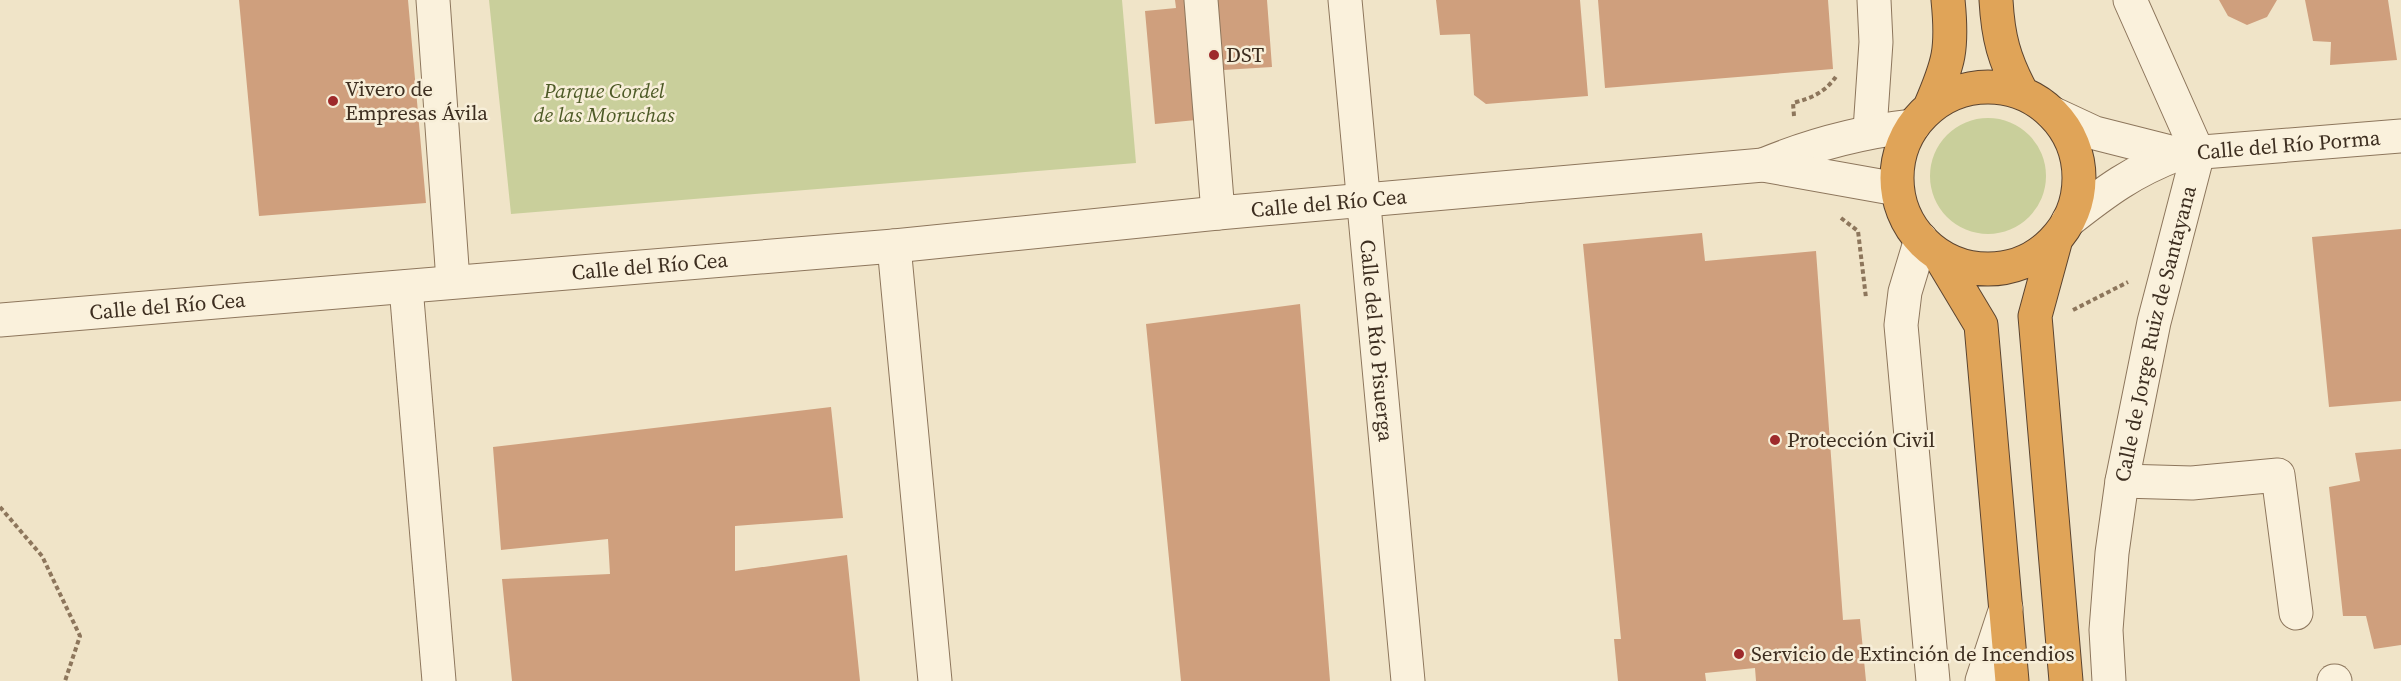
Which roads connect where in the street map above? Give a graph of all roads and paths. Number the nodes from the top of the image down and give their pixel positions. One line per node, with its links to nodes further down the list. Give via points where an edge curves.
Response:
1 (433, 0): 24 (street)
2 (1201, 0): 20 (street)
3 (1344, 0): 18 (street, Calle del Río Pisuerga)
4 (1874, 0): 12 (street, via 1876,42)
5 (1948, 0): 11 (highway, via 1952,40 1946,70)
6 (1996, 0): 9 (highway, via 1998,34 2008,67)
7 (2130, 0): 15 (street)
8 (1840, 70): 14 (path, via 1829,86 1793,104)
9 (2022, 93): 10 (highway); 11 (highway, via 1998,87 1974,88 1950,94)
10 (2052, 113): 15 (street, Calle del Río Porma, via 2095,133); 21 (highway, via 2069,137 2078,165 2078,194)
11 (1921, 117): 12 (street, Calle del Río Cea); 17 (highway, via 1902,145)
12 (1870, 130): 14 (street, Calle del Río Cea)
13 (2401, 136): 15 (street, Calle del Río Porma)
14 (1799, 150): 16 (street, Calle del Río Cea)
15 (2188, 153): 21 (street, Calle del Río Porma, via 2140,169 2104,192); 25 (street, Calle de Jorge Ruiz de Santayana)
16 (1762, 165): 17 (street, Calle del Río Cea); 18 (street, Calle del Río Cea)
17 (1897, 189): 23 (highway, via 1907,220)
18 (1365, 201): 20 (street, Calle del Río Cea); 37 (street, Calle del Río Pisuerga)
19 (1834, 211): 29 (path, via 1858,231 1869,328)
20 (1218, 213): 22 (street, Calle del Río Cea)
21 (2062, 230): 23 (highway, via 2036,255 2013,265 1988,269 1963,265); 41 (highway, via 2035,316)
22 (894, 246): 24 (street, Calle del Río Cea); 36 (street)
23 (1930, 247): 29 (street, via 1905,292); 32 (highway, via 1981,325)
24 (453, 281): 26 (street, Calle del Río Cea)
25 (2164, 283): 27 (path, via 2137,277); 30 (street, Calle de Jorge Ruiz de Santayana)
26 (406, 287): 28 (street, Calle del Río Cea); 35 (street)
27 (2068, 311)
28 (0, 320)
29 (1901, 326): 38 (street)
30 (2122, 481): 33 (street, via 2192,483 2278,475); 42 (street, Calle de Jorge Ruiz de Santayana, via 2106,630)
31 (0, 507): 34 (path, via 42,556 80,636)
32 (2006, 608): 39 (street); 40 (highway)
33 (2296, 613)
34 (65, 681)
35 (439, 681)
36 (935, 681)
37 (1408, 681)
38 (1933, 681)
39 (1982, 681)
40 (2012, 681)
41 (2066, 681)
42 (2109, 681)

